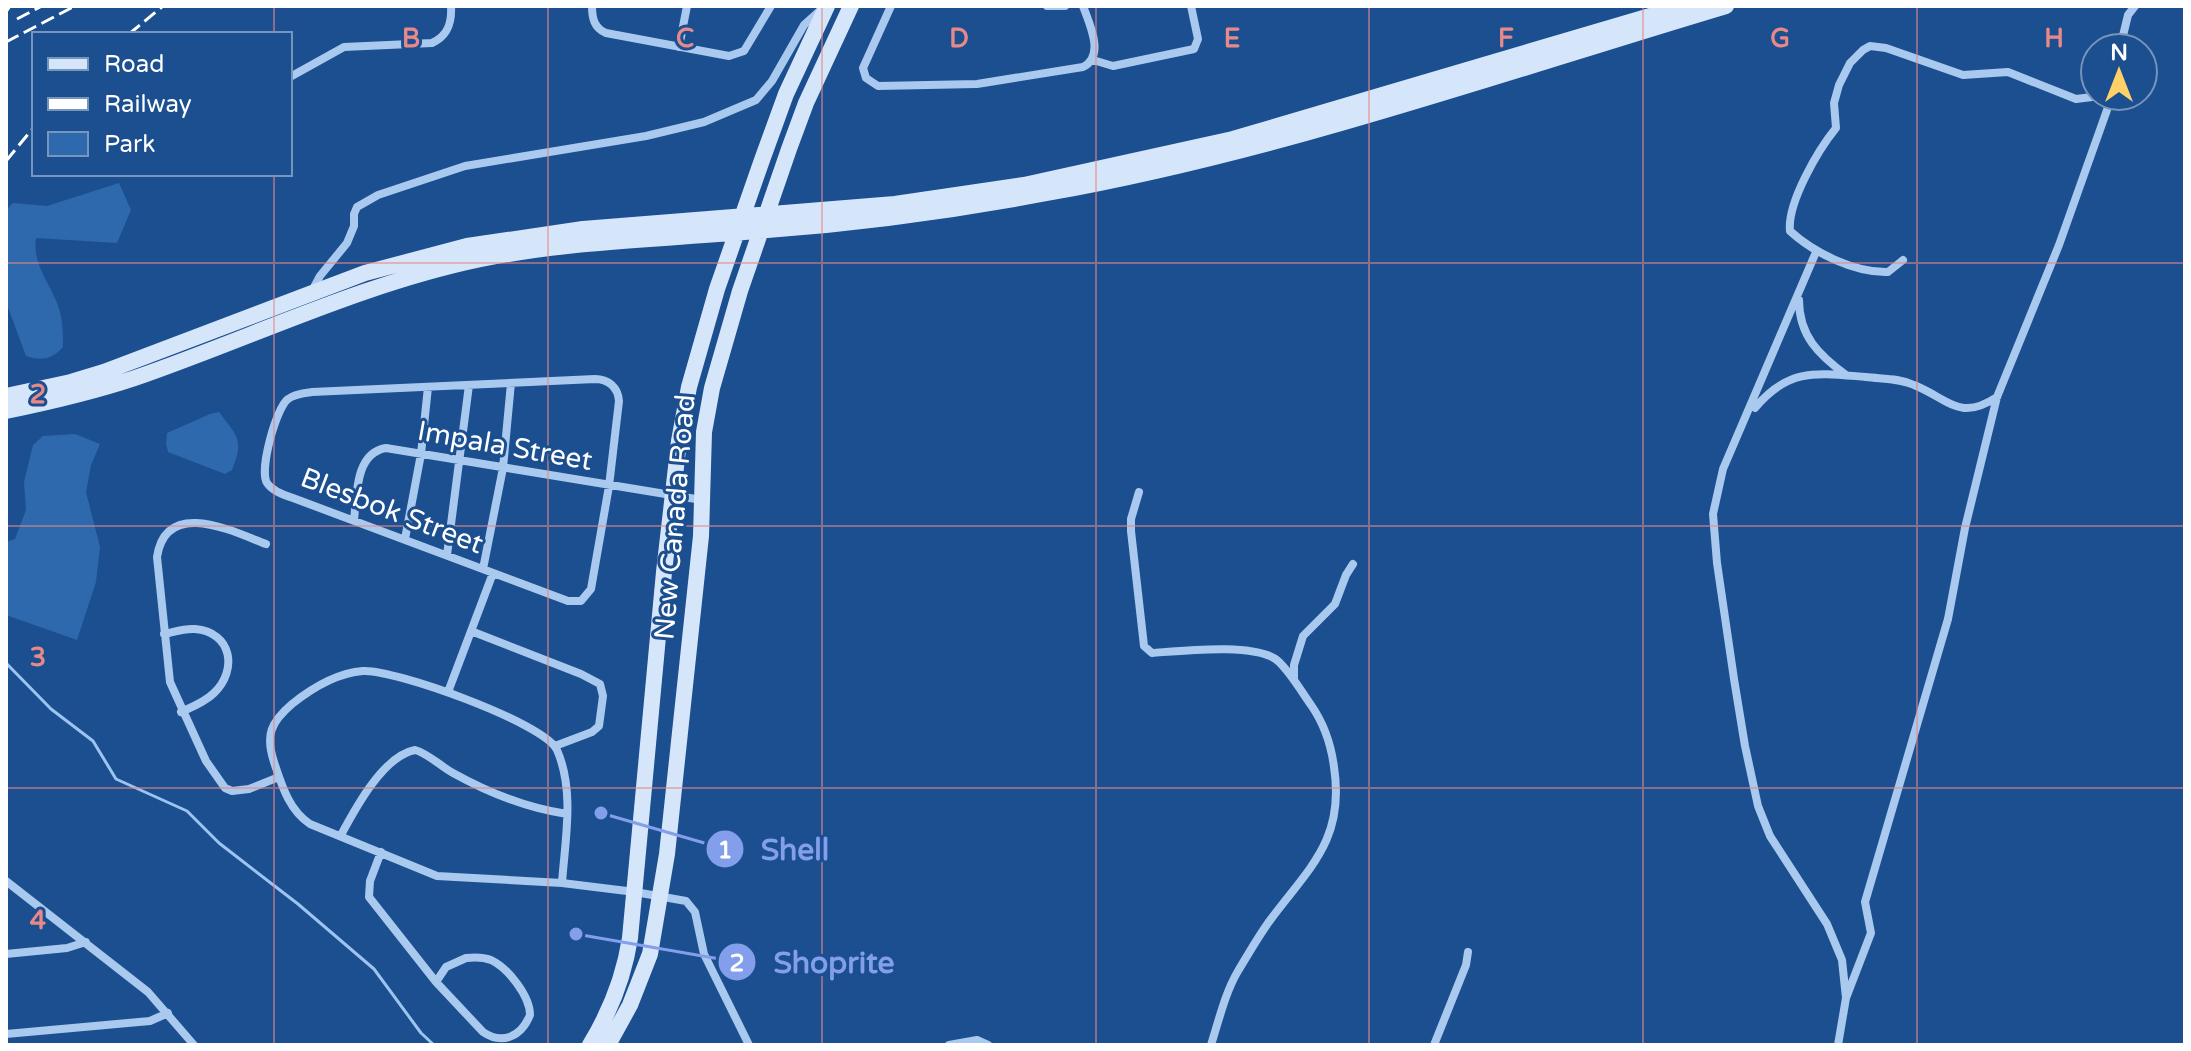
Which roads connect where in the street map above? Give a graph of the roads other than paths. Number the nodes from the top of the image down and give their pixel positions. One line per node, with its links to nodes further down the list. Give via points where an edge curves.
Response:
1 (451, 6): 18 (street, via 448,30 432,43 344,47)
2 (592, 6): 16 (street, via 596,26 606,33)
3 (687, 6): 16 (street)
4 (771, 6): 16 (street, via 740,54)
5 (827, 6): 23 (street, via 804,25 756,100 704,122 465,166 378,195 357,207 347,243); 38 (main road, New Canada Road, via 791,82 717,289 689,387)
6 (851, 6): 39 (main road, New Canada Road, via 806,103 740,291 706,416)
7 (891, 6): 17 (street, via 863,68 866,78 878,86 989,82 1076,69)
8 (1047, 6): 9 (street)
9 (1065, 6)
10 (1083, 6): 17 (street)
11 (1191, 6): 17 (street, via 1198,39 1194,49 1113,66)
12 (1684, 6): 23 (main road, via 1290,123 1121,165 895,204 524,236 417,258)
13 (1726, 6): 31 (main road, via 1299,135 1062,190 869,220 605,242 474,261 363,292 134,378)
14 (2135, 6): 15 (street)
15 (2124, 32)
16 (679, 47)
17 (1093, 60)
18 (292, 76)
19 (2079, 99): 21 (street, via 2008,72 1963,75 1886,48 1863,50 1839,85 1836,128 1789,219 1790,231)
20 (2106, 112): 30 (street)
21 (1816, 252): 22 (street, via 1877,272 1888,272); 24 (street)
22 (1903, 260)
23 (311, 292): 29 (main road, via 136,362)
24 (1798, 295): 25 (street, via 1808,340); 32 (street)
25 (1847, 376): 30 (street, via 1903,381 1973,410); 32 (street, via 1798,376 1781,383)
26 (511, 383): 27 (street, Blesbok Street); 35 (street); 36 (street, Blesbok Street, via 600,379 613,386 619,401)
27 (469, 385): 28 (street, Blesbok Street); 34 (street)
28 (428, 387): 33 (street); 40 (street, Blesbok Street, via 312,392 289,398 281,407 264,465 267,483)
29 (6, 396)
30 (1997, 397): 65 (street, via 1948,619 1865,902 1871,933)
31 (6, 411)
32 (1749, 415): 65 (street, via 1723,469 1713,514 1745,746 1770,836 1827,924 1842,960)
33 (421, 454): 34 (street, Impala Street); 40 (street, Impala Street, via 386,448 371,453 361,470); 41 (street)
34 (461, 461): 35 (street, Impala Street); 43 (street)
35 (503, 468): 36 (street, Impala Street); 45 (street)
36 (609, 486): 38 (street, Impala Street); 46 (street, Blesbok Street, via 591,589 581,601)
37 (1139, 492): 49 (street, via 1131,531 1144,646 1152,653 1217,649 1263,654 1276,659)
38 (672, 497): 39 (street, Impala Street); 59 (main road, New Canada Road)
39 (703, 500): 60 (main road, New Canada Road, via 673,815)
40 (354, 520): 41 (street, Blesbok Street)
41 (405, 539): 43 (street, Blesbok Street)
42 (266, 544): 48 (street, via 196,521 171,530 157,557)
43 (447, 555): 45 (street, Blesbok Street)
44 (1353, 564): 49 (street, via 1335,604 1303,636)
45 (483, 569): 46 (street, Blesbok Street)
46 (493, 573): 47 (street)
47 (471, 631): 50 (street); 52 (street, via 600,684 599,726)
48 (164, 634): 51 (street, via 170,682); 51 (street, via 206,632 218,639 229,657 228,673 214,694)
49 (1294, 681): 74 (street, via 1330,741 1334,823 1309,873 1270,920 1236,974)
50 (448, 692): 52 (street); 53 (street, via 373,671 338,676 275,721 270,746)
51 (181, 712): 53 (street, via 225,788 239,792)
52 (555, 746): 54 (street, via 565,772)
53 (279, 777): 55 (street, via 296,814)
54 (567, 814): 55 (street, via 524,806 415,750 398,758 363,795); 58 (street)
55 (341, 835): 56 (street)
56 (381, 852): 58 (street, via 437,876); 64 (street, via 369,897)
57 (6, 881): 61 (street)
58 (562, 883): 59 (street)
59 (635, 892): 60 (street); 69 (main road, New Canada Road, via 622,977)
60 (659, 896): 70 (main road, New Canada Road, via 646,965); 71 (street, via 686,901 695,912 704,954)
61 (86, 942): 63 (street); 66 (street)
62 (1468, 952): 75 (street)
63 (6, 954)
64 (436, 982): 64 (street, via 491,1038 509,1038 530,1015 526,997 488,959 455,962)
65 (1846, 998): 76 (street)
66 (168, 1013): 67 (street, via 150,1021); 68 (street)
67 (6, 1034)
68 (194, 1045)
69 (590, 1045)
70 (608, 1045)
71 (749, 1045)
72 (949, 1045): 73 (street, via 977,1040)
73 (988, 1045)
74 (1211, 1045)
75 (1434, 1045)
76 (1838, 1045)

